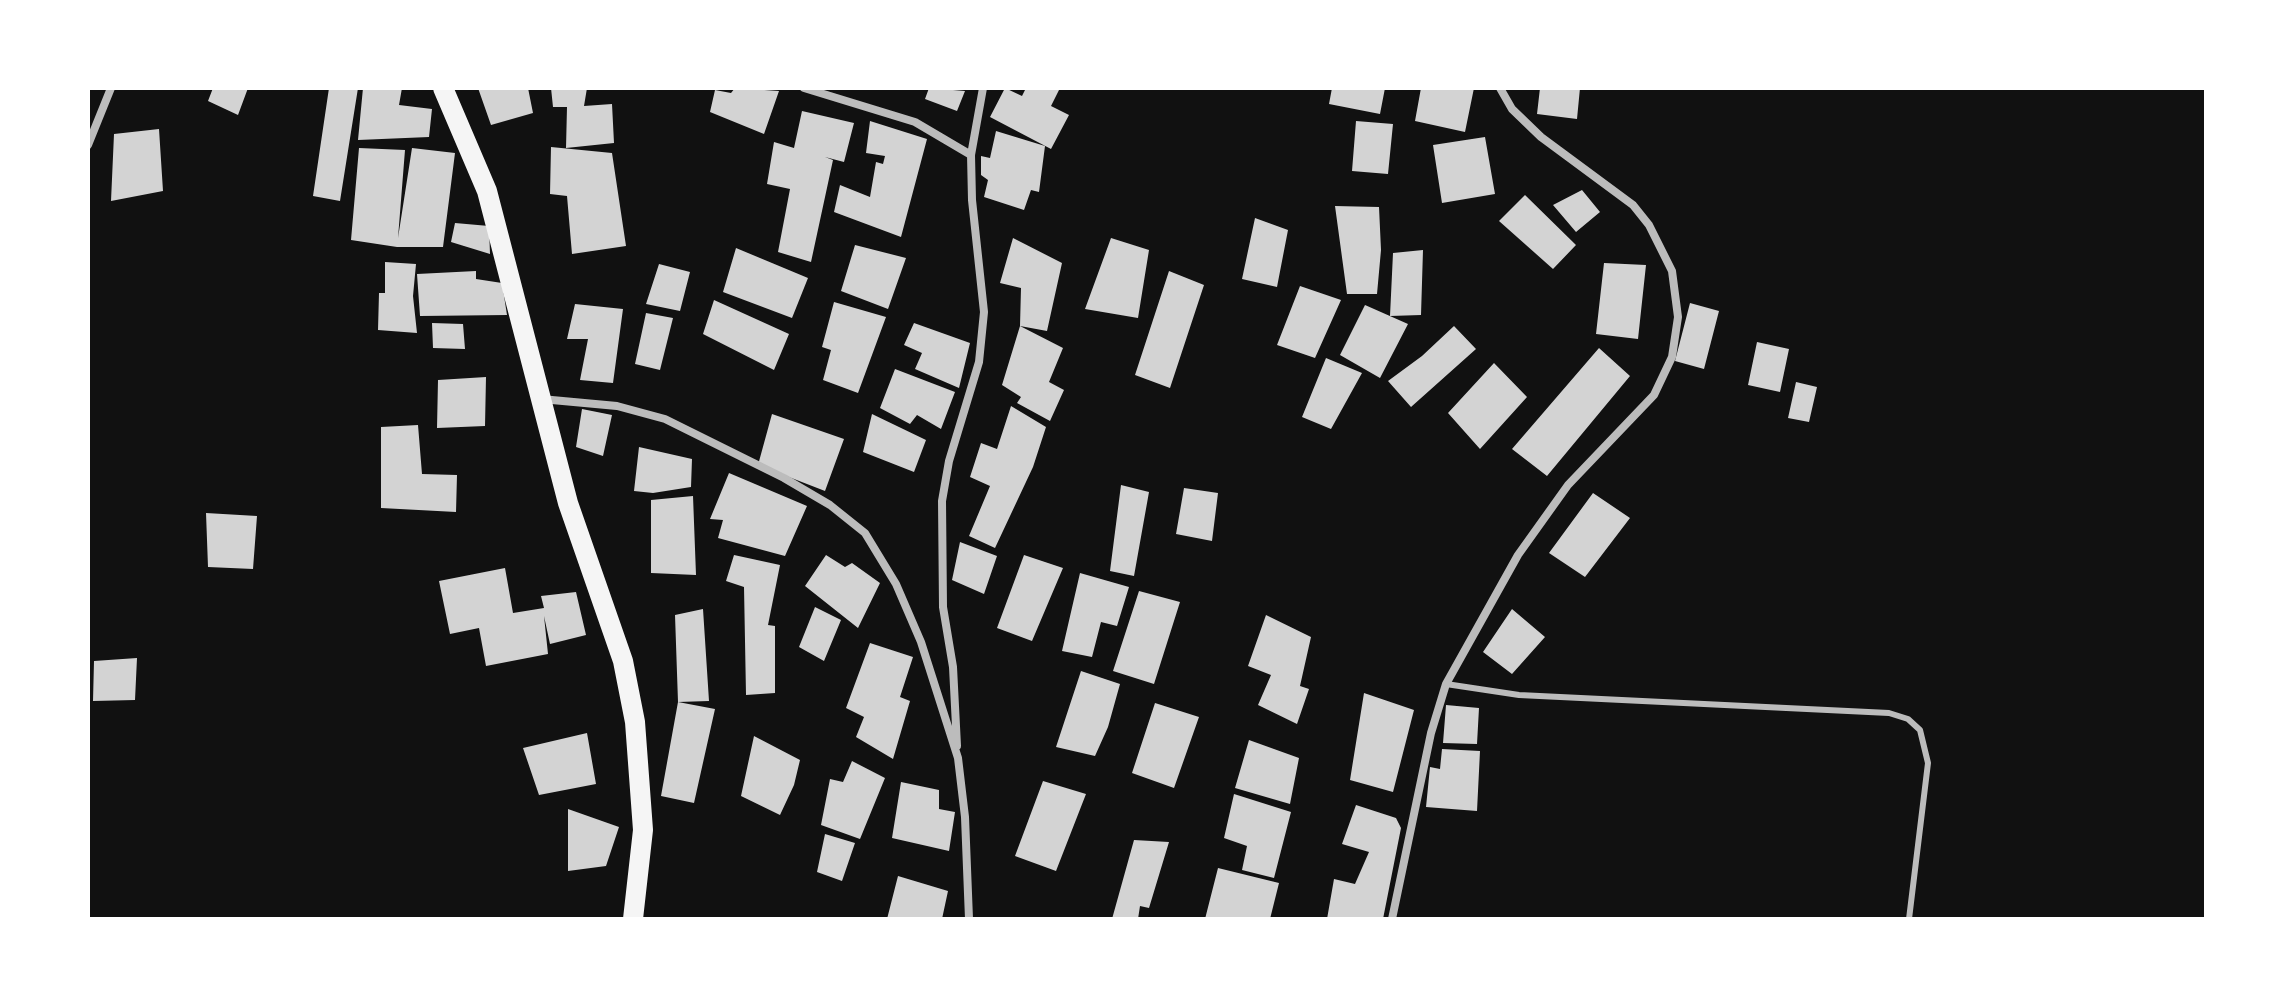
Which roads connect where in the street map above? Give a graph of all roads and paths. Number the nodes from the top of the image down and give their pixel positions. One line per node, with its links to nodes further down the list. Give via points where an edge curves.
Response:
1 (111, 88): 6 (street)
2 (443, 88): 8 (main road, via 487,191)
3 (804, 88): 7 (street, via 915,122)
4 (983, 88): 7 (street)
5 (1500, 88): 9 (street, via 1512,109 1541,137 1641,215 1672,271 1678,317 1672,357 1654,395 1568,485 1518,555)
6 (88, 145)
7 (971, 155): 10 (street, via 984,312 979,362 949,461 941,538)
8 (540, 398): 10 (street, via 617,406 665,419 784,478 865,533 896,584 921,642); 11 (main road, via 568,503 623,661 635,722 643,830)
9 (1446, 684): 13 (street); 14 (lane, via 1519,695 1889,713 1908,719 1920,730 1928,763)
10 (958, 758): 12 (street)
11 (633, 919)
12 (969, 919)
13 (1392, 919)
14 (1909, 919)

